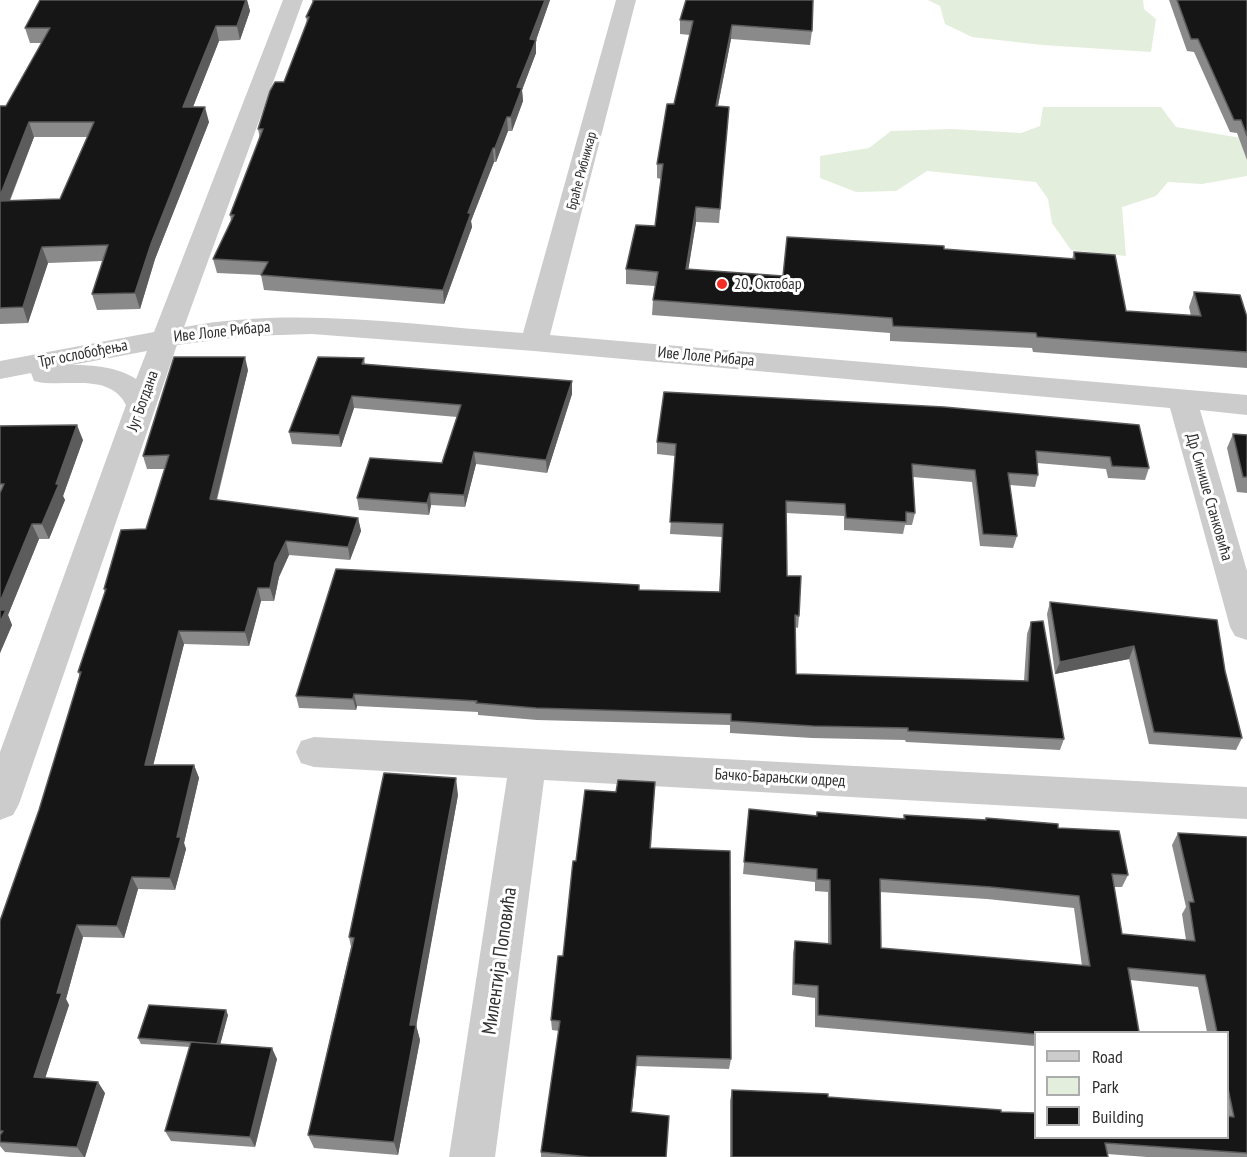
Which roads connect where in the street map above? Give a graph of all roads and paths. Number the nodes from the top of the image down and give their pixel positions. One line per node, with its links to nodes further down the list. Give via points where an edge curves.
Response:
1 (294, 0): 3 (street, Југ Богдана)
2 (626, 0): 4 (street, Браће Рибникар)
3 (166, 338): 4 (street, Иве Лоле Рибара, via 248,327 312,326); 5 (street, Трг ослобођења); 8 (street, Југ Богдана)
4 (534, 342): 7 (street, Иве Лоле Рибара)
5 (0, 370)
6 (0, 375): 8 (street, Трг ослобођења, via 93,376 116,380 132,390)
7 (1183, 401): 9 (street, Иве Лоле Рибара); 10 (street, Др Синише Станковића)
8 (141, 405): 14 (street, Југ Богдана)
9 (1247, 405)
10 (1247, 627)
11 (314, 752): 12 (street, Бачко-Барањски одред)
12 (528, 764): 13 (street, Бачко-Барањски одред); 15 (street, Милентија Поповића)
13 (1247, 803)
14 (0, 804)
15 (472, 1157)

